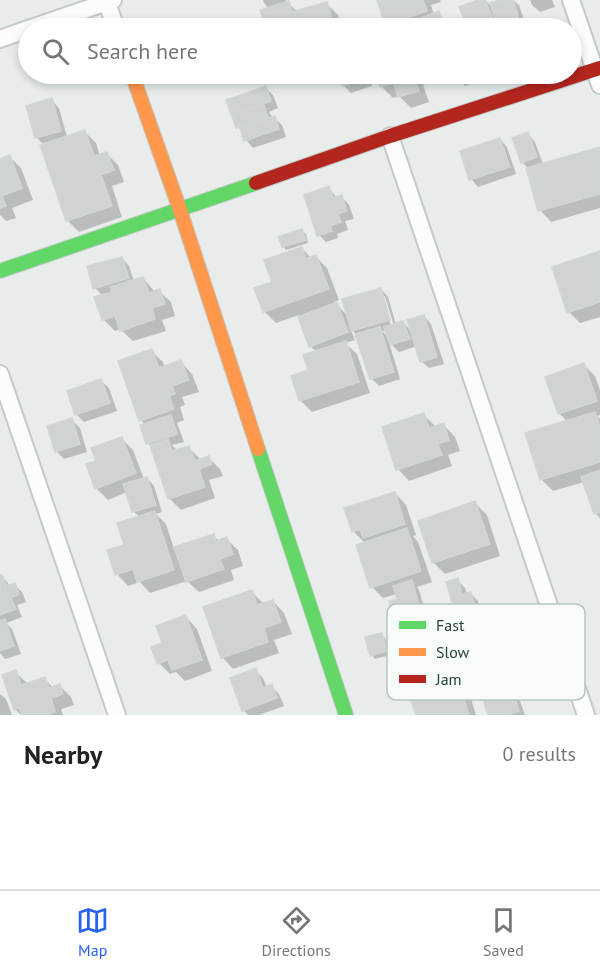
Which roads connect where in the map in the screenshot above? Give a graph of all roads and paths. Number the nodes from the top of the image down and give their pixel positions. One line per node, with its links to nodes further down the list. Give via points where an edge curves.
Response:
1 (571, 0): 5 (street)
2 (109, 1): 3 (street); 4 (street)
3 (61, 18)
4 (113, 18)
5 (578, 18)
6 (582, 30): 9 (street)
7 (18, 33): 8 (street)
8 (0, 39)
9 (598, 74): 10 (street)
10 (582, 79)
11 (136, 84): 14 (street)
12 (564, 84): 13 (street)
13 (390, 136): 14 (street); 17 (street)
14 (180, 210): 15 (street); 20 (street)
15 (0, 271)
16 (0, 374): 19 (street)
17 (548, 604)
18 (581, 700): 21 (street)
19 (117, 715)
20 (346, 715)
21 (586, 715)

